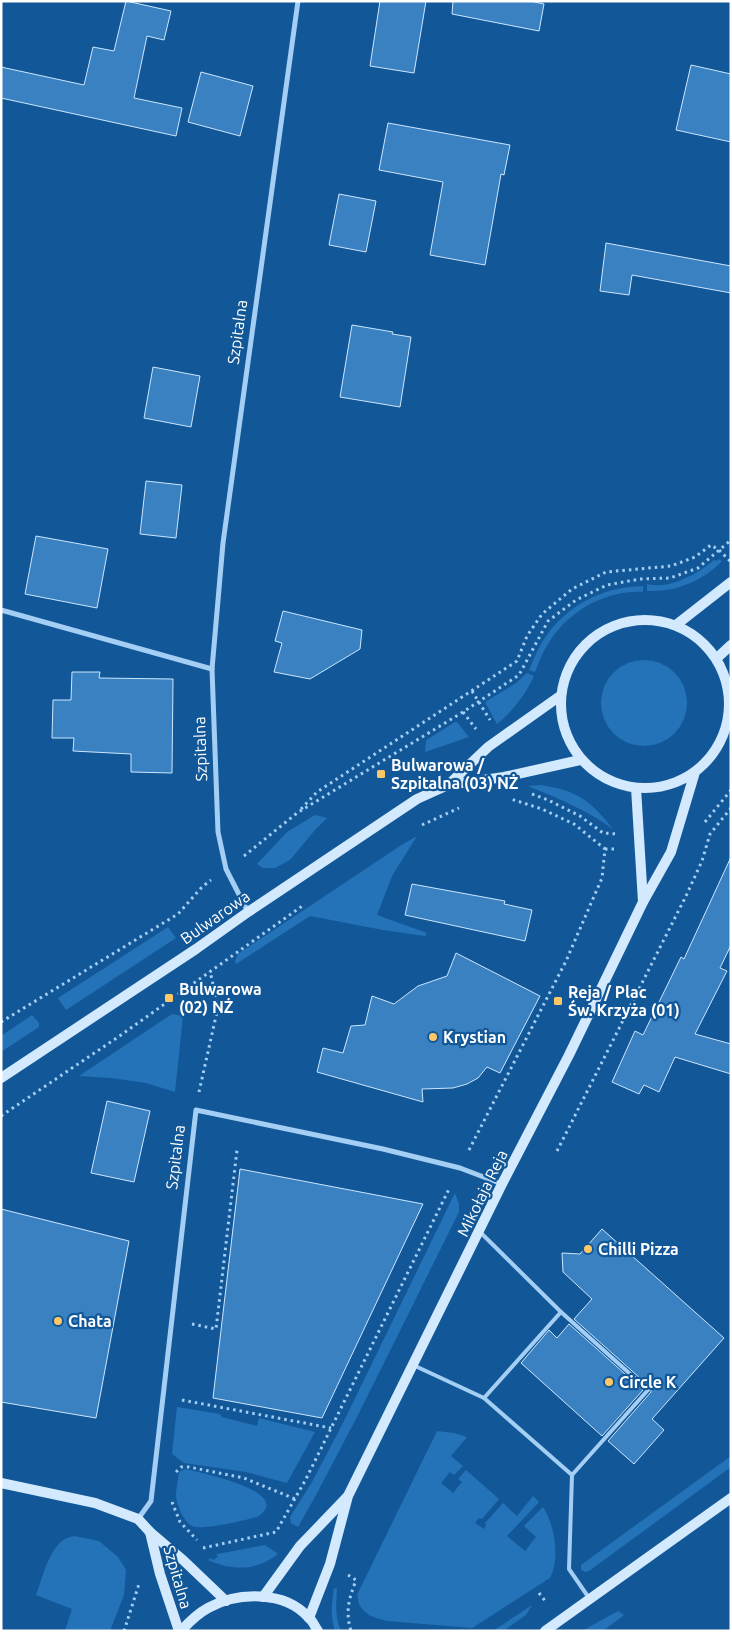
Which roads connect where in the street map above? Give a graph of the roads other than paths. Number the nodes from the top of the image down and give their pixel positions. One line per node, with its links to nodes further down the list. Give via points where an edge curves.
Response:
1 (298, 1): 8 (street, Szpitalna, via 223,543)
2 (731, 582): 4 (street)
3 (1, 610): 8 (street)
4 (676, 625): 6 (street, via 699,638); 9 (street, via 651,619 625,621 601,632 580,648 567,670)
5 (731, 645): 6 (street)
6 (717, 658): 7 (street); 11 (street, via 729,693 729,718)
7 (731, 663)
8 (212, 668): 17 (street, Szpitalna, via 218,832 226,869)
9 (560, 696): 12 (street, via 561,718 568,740); 14 (street, Bulwarowa, via 488,746)
10 (731, 738): 11 (street)
11 (721, 743): 13 (street)
12 (580, 760): 14 (street, Bulwarowa); 15 (street, via 615,784)
13 (695, 772): 15 (street, via 677,783 657,788); 16 (street, Mikołaja Reja, via 671,852)
14 (448, 786): 17 (street, Bulwarowa, via 417,799)
15 (636, 788): 16 (street, Mikołaja Reja)
16 (643, 902): 19 (street, Mikołaja Reja)
17 (248, 912): 18 (street, Bulwarowa)
18 (1, 1078)
19 (502, 1184): 20 (street, Mikołaja Reja); 28 (street, Szpitalna, via 460,1168 402,1153 196,1110 150,1501)
20 (480, 1232): 21 (lane); 22 (street, Mikołaja Reja)
21 (561, 1312): 23 (lane); 24 (lane, via 648,1390)
22 (413, 1365): 23 (lane); 26 (street, Mikołaja Reja)
23 (484, 1398): 24 (lane)
24 (572, 1475): 31 (lane, via 569,1569)
25 (1, 1483): 28 (street, Szpitalna, via 95,1503)
26 (348, 1496): 30 (street, via 300,1546); 33 (street, via 330,1564)
27 (731, 1498): 31 (street)
28 (138, 1519): 29 (street, Szpitalna)
29 (150, 1532): 32 (street, Szpitalna); 34 (street, Szpitalna, via 160,1574)
30 (263, 1597): 32 (street); 33 (street, via 280,1599 296,1606)
31 (589, 1598): 36 (street)
32 (226, 1601): 34 (street, via 208,1608)
33 (309, 1618): 35 (street)
34 (180, 1631)
35 (318, 1631)
36 (545, 1631)

